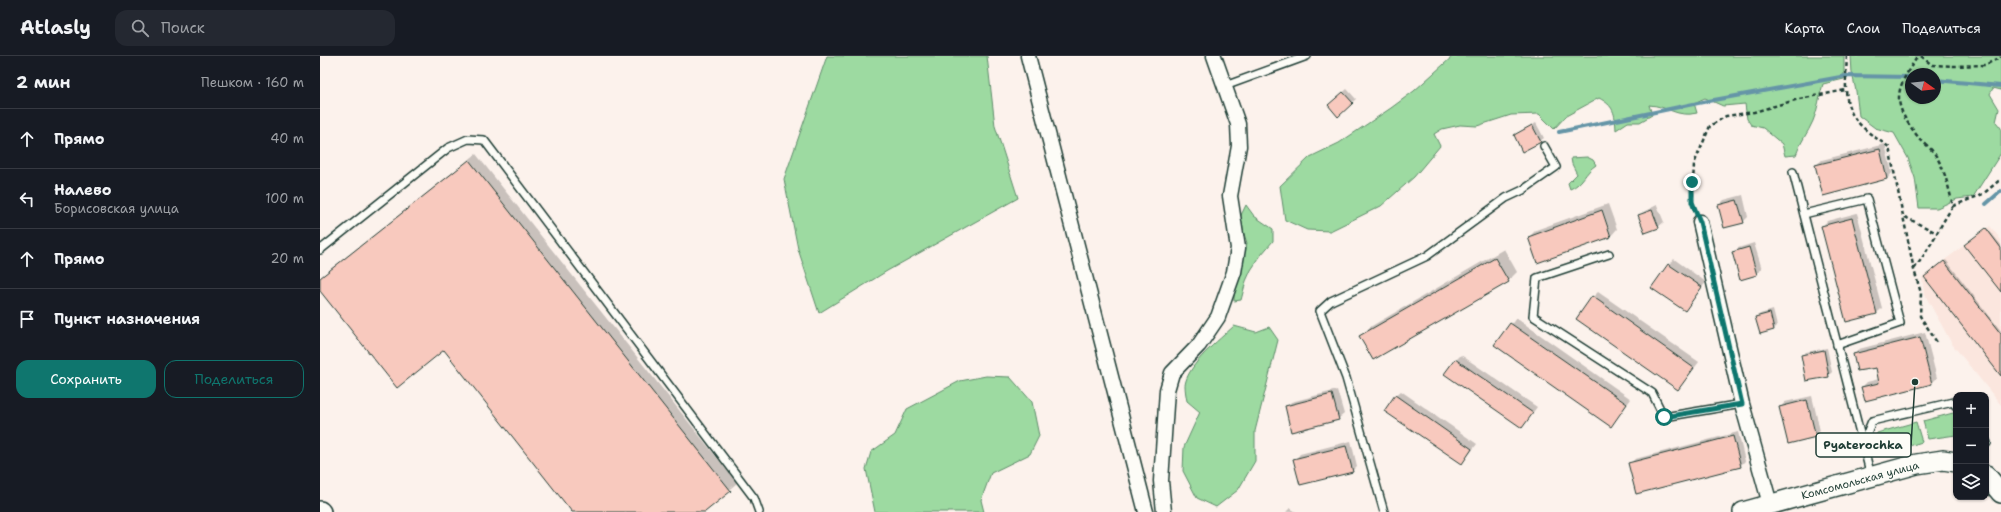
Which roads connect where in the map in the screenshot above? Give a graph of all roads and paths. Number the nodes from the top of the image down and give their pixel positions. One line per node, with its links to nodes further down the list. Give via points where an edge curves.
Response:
1 (1028, 56): 29 (street)
2 (1214, 56): 8 (street)
3 (1307, 56): 7 (lane)
4 (1847, 56): 9 (path)
5 (1920, 56): 6 (path, via 1932,65 1955,66 1985,65); 13 (path, via 1904,76 1898,102 1906,120 1936,156)
6 (2001, 57)
7 (1290, 59): 8 (lane)
8 (1225, 86): 30 (street, via 1238,124 1240,146 1230,196 1238,248 1234,272 1218,317 1198,345 1172,373 1170,379 1167,390 1161,481)
9 (1846, 90): 15 (path, via 1851,114 1867,132 1889,147); 16 (path, via 1799,99 1754,112 1726,116 1710,126 1694,164 1692,182 1692,202)
10 (1544, 146): 31 (lane, via 1556,167 1506,198 1427,256 1330,301 1320,311 1346,378)
11 (1793, 172): 14 (lane)
12 (2001, 179): 13 (path, via 1983,194)
13 (1953, 206): 17 (path)
14 (1804, 214): 22 (lane); 22 (lane, via 1867,199 1900,323)
15 (1904, 217): 17 (path); 20 (path)
16 (1700, 222): 24 (street)
17 (1937, 233): 20 (path, via 1928,252)
18 (320, 250): 28 (lane, via 448,148 468,139 484,140 754,498)
19 (1609, 254): 24 (lane, via 1537,278 1533,316 1652,393 1664,417)
20 (1914, 270): 21 (path, via 1921,293 1920,316)
21 (1938, 344)
22 (1837, 345): 26 (lane)
23 (1953, 402): 26 (lane, via 1872,421 1867,433)
24 (1742, 404): 27 (street)
25 (1953, 462): 26 (main road, Комсомольская улица, via 1943,460)
26 (1869, 470): 27 (main road, Комсомольская улица)
27 (1771, 508): 32 (main road, Комсомольская улица)
28 (759, 512)
29 (1146, 512)
30 (1164, 512)
31 (1384, 512)
32 (1743, 512)

